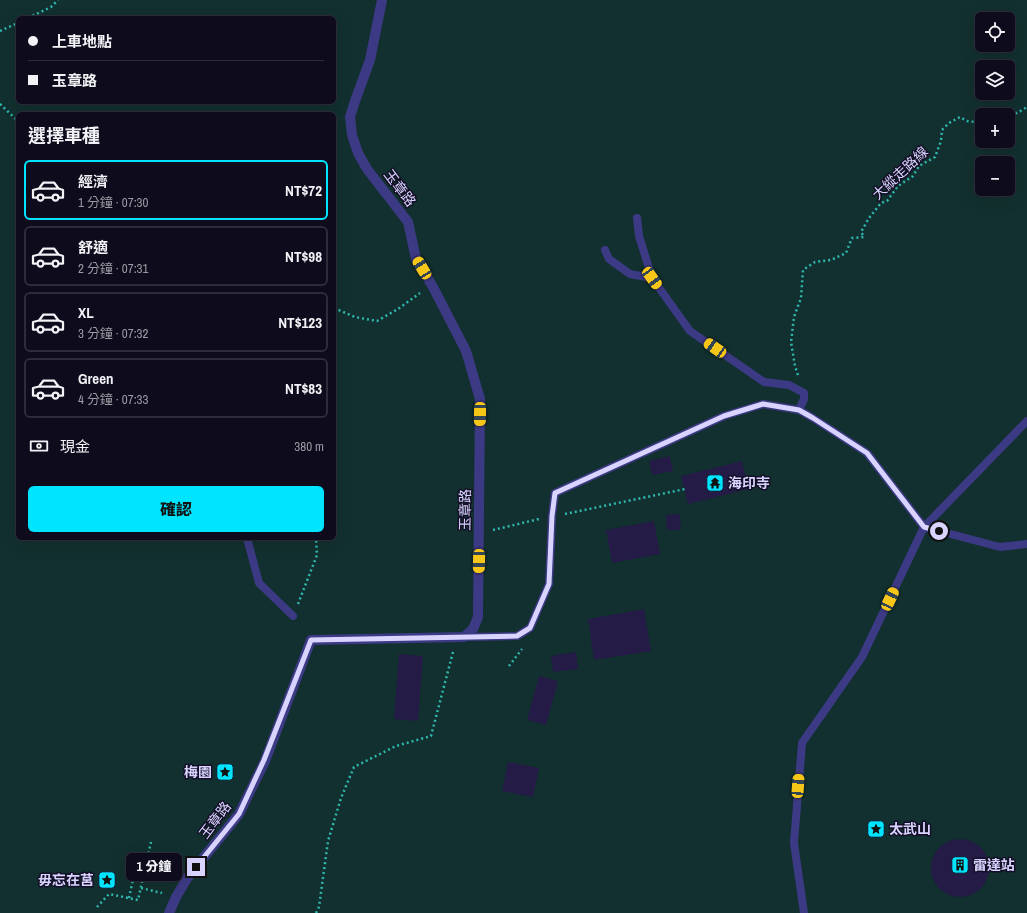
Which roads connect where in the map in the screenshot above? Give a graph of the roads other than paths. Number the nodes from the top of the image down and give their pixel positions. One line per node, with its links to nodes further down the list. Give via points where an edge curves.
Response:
1 (382, 0): 11 (street, 玉章路, via 370,60 350,117 352,135 367,169 408,222 416,259 466,351 480,399 478,617 473,629)
2 (637, 218): 4 (lane, via 639,236)
3 (605, 250): 4 (lane, via 609,259 630,274)
4 (652, 278): 5 (lane, via 690,331 764,382 789,385 804,393)
5 (799, 410): 7 (lane, via 867,453); 11 (lane, via 763,404 724,416 555,493 549,584 530,628 517,636)
6 (1027, 421): 7 (lane)
7 (924, 527): 9 (lane, via 1000,547); 13 (lane, via 862,657 802,743 794,843)
8 (248, 540): 10 (lane, via 259,583)
9 (1027, 544)
10 (293, 616)
11 (464, 637): 12 (street, 玉章路, via 311,640 264,760 239,814 188,877)
12 (169, 913)
13 (804, 913)

